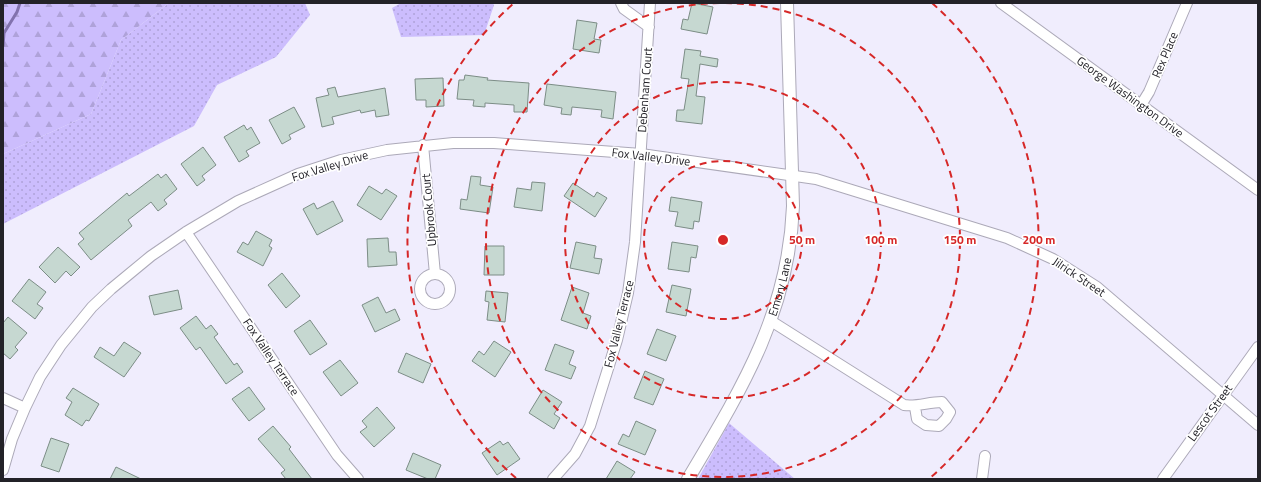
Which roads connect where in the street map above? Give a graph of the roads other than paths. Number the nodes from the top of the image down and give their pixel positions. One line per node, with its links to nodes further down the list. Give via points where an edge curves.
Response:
1 (621, 3): 6 (street, via 624,9)
2 (650, 3): 6 (street, Debenham Court)
3 (787, 3): 10 (street, Emory Lane)
4 (1001, 3): 7 (street, George Washington Drive)
5 (1187, 3): 7 (street, Rex Place)
6 (649, 27): 9 (street, Debenham Court)
7 (1141, 105): 11 (street, George Washington Drive)
8 (423, 145): 9 (street, Fox Valley Drive, via 494,143); 12 (street, Fox Valley Drive, via 361,155 298,174 245,198); 13 (street, Upbrook Court)
9 (641, 154): 10 (street, Fox Valley Drive); 24 (street, Fox Valley Terrace, via 632,268 617,340 598,405 584,440)
10 (793, 177): 14 (street, Emory Lane, via 792,238 782,287); 16 (street, Jilrick Street, via 832,183 1007,238 1038,251 1096,287)
11 (1258, 190)
12 (186, 232): 19 (street, Fox Valley Drive, via 128,274 92,307 49,363); 23 (street, Fox Valley Terrace, via 337,455)
13 (435, 274)
14 (771, 321): 18 (street, via 904,405); 25 (street, Emory Lane, via 745,381)
15 (1258, 347): 16 (street, Lescot Street)
16 (1223, 395): 20 (street, Jilrick Street); 27 (street, Lescot Street)
17 (3, 398): 19 (street)
18 (915, 407)
19 (25, 408): 22 (street, Fox Valley Drive)
20 (1258, 425)
21 (985, 456): 26 (street)
22 (3, 470)
23 (358, 479)
24 (553, 479)
25 (688, 479)
26 (982, 479)
27 (1163, 479)

